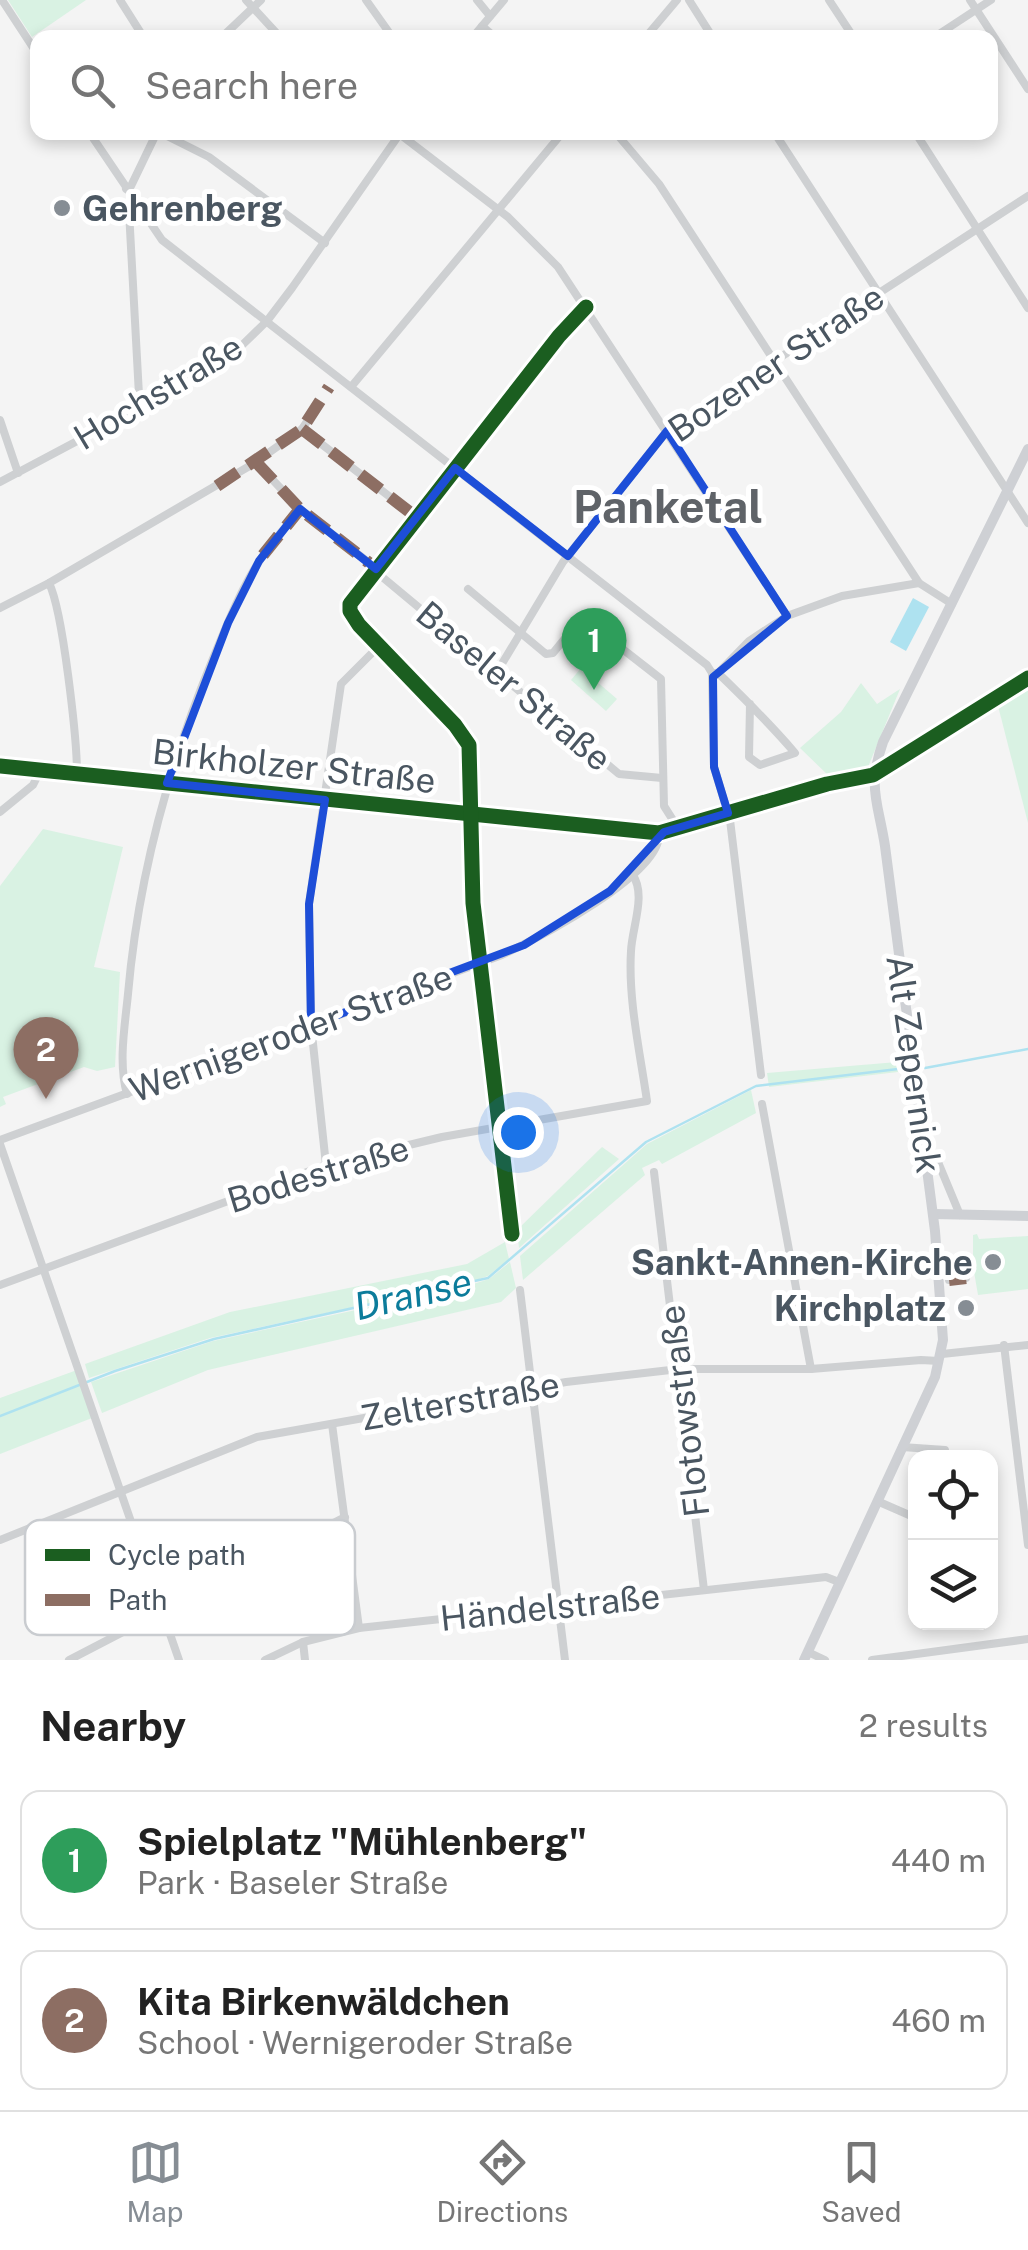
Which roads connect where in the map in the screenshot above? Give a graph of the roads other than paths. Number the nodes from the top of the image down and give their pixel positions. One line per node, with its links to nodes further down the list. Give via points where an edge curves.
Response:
1 (2, 0): 27 (street)
2 (120, 0): 16 (street)
3 (261, 0): 12 (street)
4 (366, 0): 19 (street)
5 (477, 0): 14 (street)
6 (504, 0): 14 (street)
7 (678, 0): 22 (street)
8 (689, 0): 23 (street)
9 (829, 0): 24 (street)
10 (970, 0): 13 (street)
11 (991, 0): 13 (street)
12 (249, 4): 17 (street); 18 (street)
13 (976, 10): 25 (street); 26 (street)
14 (490, 16): 15 (street)
15 (482, 26): 20 (street); 21 (street)
16 (139, 30)
17 (228, 30)
18 (273, 30)
19 (387, 30)
20 (479, 30)
21 (487, 30)
22 (652, 30)
23 (708, 30)
24 (849, 30)
25 (946, 30)
26 (989, 30)
27 (30, 43)
28 (998, 43): 29 (street)
29 (1028, 89)
30 (94, 140): 39 (street)
31 (154, 140): 39 (street)
32 (182, 140): 44 (street)
33 (394, 140): 44 (street, Hochstraße)
34 (408, 140): 42 (street)
35 (555, 140): 42 (street)
36 (622, 140): 49 (street)
37 (784, 140): 45 (street)
38 (920, 140): 43 (street)
39 (126, 189): 41 (street)
40 (1028, 196): 43 (street, Bozener Straße)
41 (136, 204): 48 (street, via 162,240); 51 (street, via 129,210 139,395)
42 (498, 210): 46 (street, via 550,257); 50 (street)
43 (977, 230): 45 (street, Bozener Straße); 47 (street)
44 (325, 243): 48 (street, Hochstraße)
45 (879, 294): 49 (street, Bozener Straße); 61 (street)
46 (586, 308): 55 (street); 58 (street)
47 (1028, 308)
48 (267, 321): 50 (street); 51 (street, Hochstraße, via 228,358)
49 (774, 361): 55 (street, Bozener Straße); 67 (street)
50 (351, 387): 58 (street)
51 (145, 406): 59 (street, Hochstraße)
52 (314, 411): 54 (street)
53 (0, 420): 59 (street)
54 (302, 429): 57 (street); 63 (street)
55 (667, 430): 65 (street, Bozener Straße); 72 (street)
56 (1028, 449): 61 (main road)
57 (256, 462): 62 (street, Baseler Straße); 68 (street)
58 (454, 468): 63 (street); 65 (street)
59 (18, 473): 60 (street, Hochstraße)
60 (0, 482)
61 (1007, 492): 64 (street); 70 (main road)
62 (300, 510): 66 (street, Baseler Straße); 84 (street, via 261,558 215,654)
63 (416, 517): 66 (street)
64 (1028, 524)
65 (568, 556): 73 (street, Bozener Straße); 76 (street)
66 (376, 570): 74 (street, via 350,611); 75 (street, Baseler Straße)
67 (919, 583): 70 (street); 72 (street, via 842,596)
68 (50, 584): 71 (street); 81 (street)
69 (468, 589): 73 (street)
70 (952, 604): 82 (main road)
71 (0, 608)
72 (787, 616): 76 (street)
73 (521, 634): 75 (street, Bozener Straße); 83 (street, via 550,655 584,619 660,679)
74 (380, 646): 85 (street, via 340,684); 88 (street, via 466,738)
75 (498, 672): 83 (street, Baseler Straße, via 620,774)
76 (715, 673): 78 (street); 87 (street, via 714,766)
77 (1028, 678): 82 (street)
78 (750, 704): 78 (street, via 766,720 795,753 753,762)
79 (0, 766): 80 (main road, Birkholzer Straße)
80 (40, 771): 81 (main road, Birkholzer Straße); 86 (street)
81 (77, 774): 84 (main road, Birkholzer Straße)
82 (873, 775): 87 (main road, Birkholzer Straße); 99 (main road, Alt Zepernick)
83 (662, 778): 89 (street, via 664,806)
84 (168, 783): 85 (main road, Birkholzer Straße); 95 (street, via 136,924)
85 (325, 800): 88 (main road, Birkholzer Straße); 93 (street, via 309,904)
86 (0, 812)
87 (728, 813): 89 (main road, Birkholzer Straße); 94 (street)
88 (470, 814): 90 (main road, Birkholzer Straße); 92 (street)
89 (678, 828): 90 (main road, Birkholzer Straße)
90 (659, 834): 91 (street, Wernigeroder Straße, via 657,848)
91 (632, 874): 92 (street, Wernigeroder Straße, via 561,924); 97 (street, Bodestraße, via 640,888 630,954 646,1101)
92 (479, 964): 93 (street, Wernigeroder Straße); 97 (street)
93 (311, 1026): 95 (street, Wernigeroder Straße); 100 (street)
94 (761, 1075)
95 (126, 1094): 98 (street, Wernigeroder Straße)
96 (762, 1104): 115 (street)
97 (499, 1126): 100 (street, Bodestraße); 105 (street)
98 (0, 1142): 106 (street)
99 (925, 1153): 102 (main road, Alt Zepernick); 103 (street, via 938,1162)
100 (326, 1165): 106 (street, Bodestraße)
101 (654, 1172): 114 (street, Flotowstraße)
102 (934, 1214): 103 (main road); 113 (main road, Alt Zepernick)
103 (960, 1214): 104 (main road)
104 (1028, 1216)
105 (512, 1234)
106 (44, 1270): 109 (street, Bodestraße); 120 (street)
107 (966, 1278): 108 (street)
108 (950, 1280)
109 (0, 1285)
110 (520, 1290): 116 (street)
111 (1028, 1345): 112 (street, Zelterstraße)
112 (1004, 1346): 113 (street, Zelterstraße); 130 (street)
113 (941, 1358): 115 (street, Zelterstraße); 118 (main road)
114 (679, 1369): 115 (street, Zelterstraße); 116 (street, Zelterstraße); 132 (street, Flotowstraße)
115 (811, 1370)
116 (532, 1389): 117 (street, Zelterstraße); 134 (street)
117 (332, 1424): 120 (street, Zelterstraße, via 257,1437); 123 (street)
118 (902, 1447): 119 (street); 121 (main road)
119 (946, 1450)
120 (120, 1492): 124 (street, Zelterstraße); 125 (street)
121 (877, 1501): 122 (street); 131 (main road)
122 (908, 1515)
123 (345, 1517): 126 (street); 127 (street)
124 (50, 1520)
125 (130, 1520)
126 (339, 1520)
127 (345, 1520)
128 (25, 1530): 129 (street, Zelterstraße)
129 (0, 1540)
130 (1028, 1545)
131 (839, 1582): 132 (street, Händelstraße, via 826,1577); 142 (main road)
132 (704, 1590): 134 (street, Händelstraße)
133 (355, 1596): 135 (street)
134 (558, 1607): 135 (street, Händelstraße); 147 (street)
135 (359, 1628): 136 (street, Händelstraße)
136 (355, 1629)
137 (117, 1635): 143 (street)
138 (170, 1635): 144 (street)
139 (331, 1635): 141 (street, Händelstraße)
140 (1028, 1640): 149 (street)
141 (303, 1642): 145 (street, Händelstraße); 146 (street)
142 (806, 1656): 148 (street)
143 (69, 1660)
144 (179, 1660)
145 (265, 1660)
146 (306, 1660)
147 (565, 1660)
148 (825, 1660)
149 (872, 1660)

